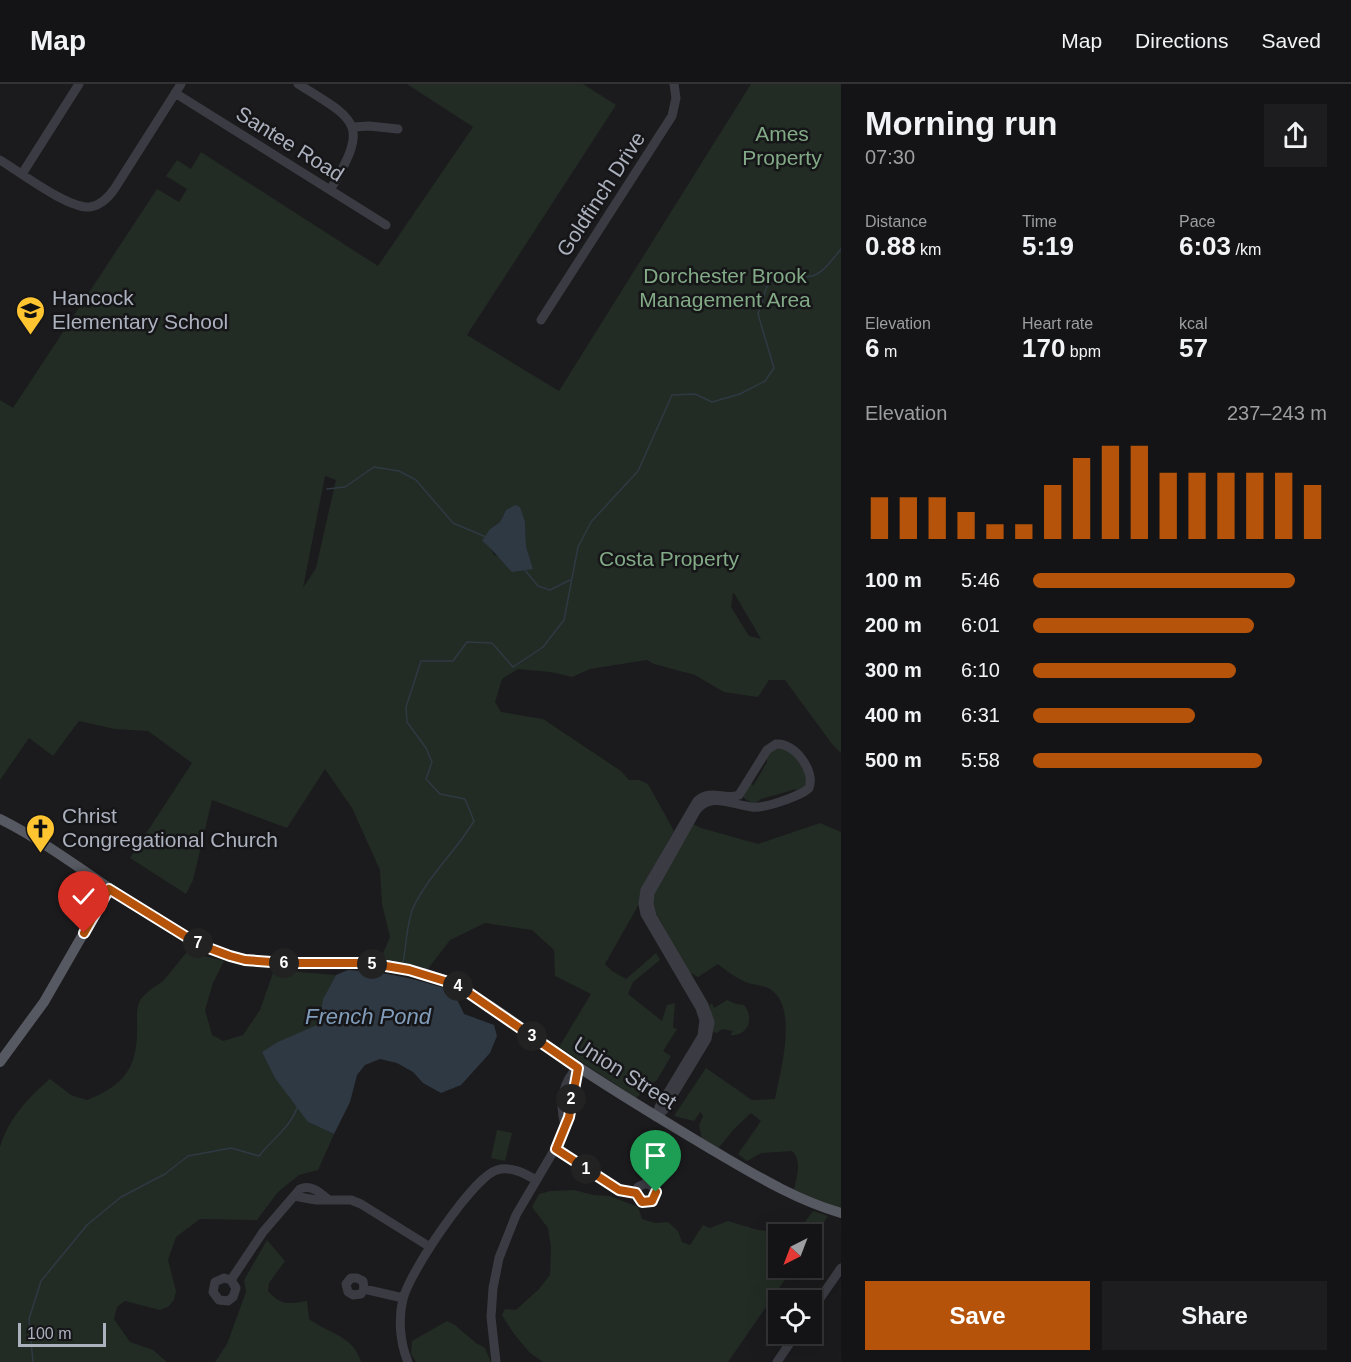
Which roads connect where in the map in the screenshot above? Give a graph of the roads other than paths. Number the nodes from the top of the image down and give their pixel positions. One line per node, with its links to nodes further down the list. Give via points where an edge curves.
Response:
1 (79, 84): 9 (street)
2 (181, 84): 5 (street)
3 (298, 84): 6 (street, via 332,105)
4 (674, 84): 12 (street, Goldfinch Drive, via 676,103 672,116)
5 (175, 93): 9 (street, via 112,193 99,204 73,204); 10 (street, Santee Road)
6 (353, 128): 7 (street); 10 (street, via 349,156)
7 (398, 129)
8 (0, 160): 9 (street)
9 (22, 174)
10 (330, 190): 11 (street, Santee Road)
11 (386, 225)
12 (541, 320)
13 (739, 795): 14 (street); 14 (street, via 767,750 776,744 791,748 810,773 811,785 803,793 759,807); 17 (street, via 709,794 698,799 646,887 645,914)
14 (743, 805): 17 (street, via 713,800 702,804 652,889 652,916)
15 (0, 819): 16 (main road, Union Street)
16 (109, 889): 18 (main road, via 44,1002); 19 (main road, Union Street, via 212,950 245,960 369,963 441,979 469,993)
17 (673, 957): 20 (street, via 709,1018 706,1034)
18 (0, 1062)
19 (578, 1068): 20 (main road, Union Street); 21 (street, via 569,1074 564,1089 565,1126)
20 (656, 1117): 24 (main road, Union Street, via 773,1185)
21 (556, 1149): 22 (street); 23 (street, via 619,1190)
22 (536, 1180): 25 (street, via 511,1169 488,1174); 33 (street, via 499,1257 491,1317)
23 (636, 1193)
24 (841, 1213)
25 (430, 1247): 27 (street, via 351,1200 294,1196 263,1232); 30 (street)
26 (841, 1268): 29 (street)
27 (231, 1280)
28 (364, 1289): 30 (street)
29 (822, 1296)
30 (403, 1298): 32 (street, via 401,1338)
31 (789, 1344): 34 (street)
32 (408, 1362)
33 (496, 1362)
34 (777, 1362)

